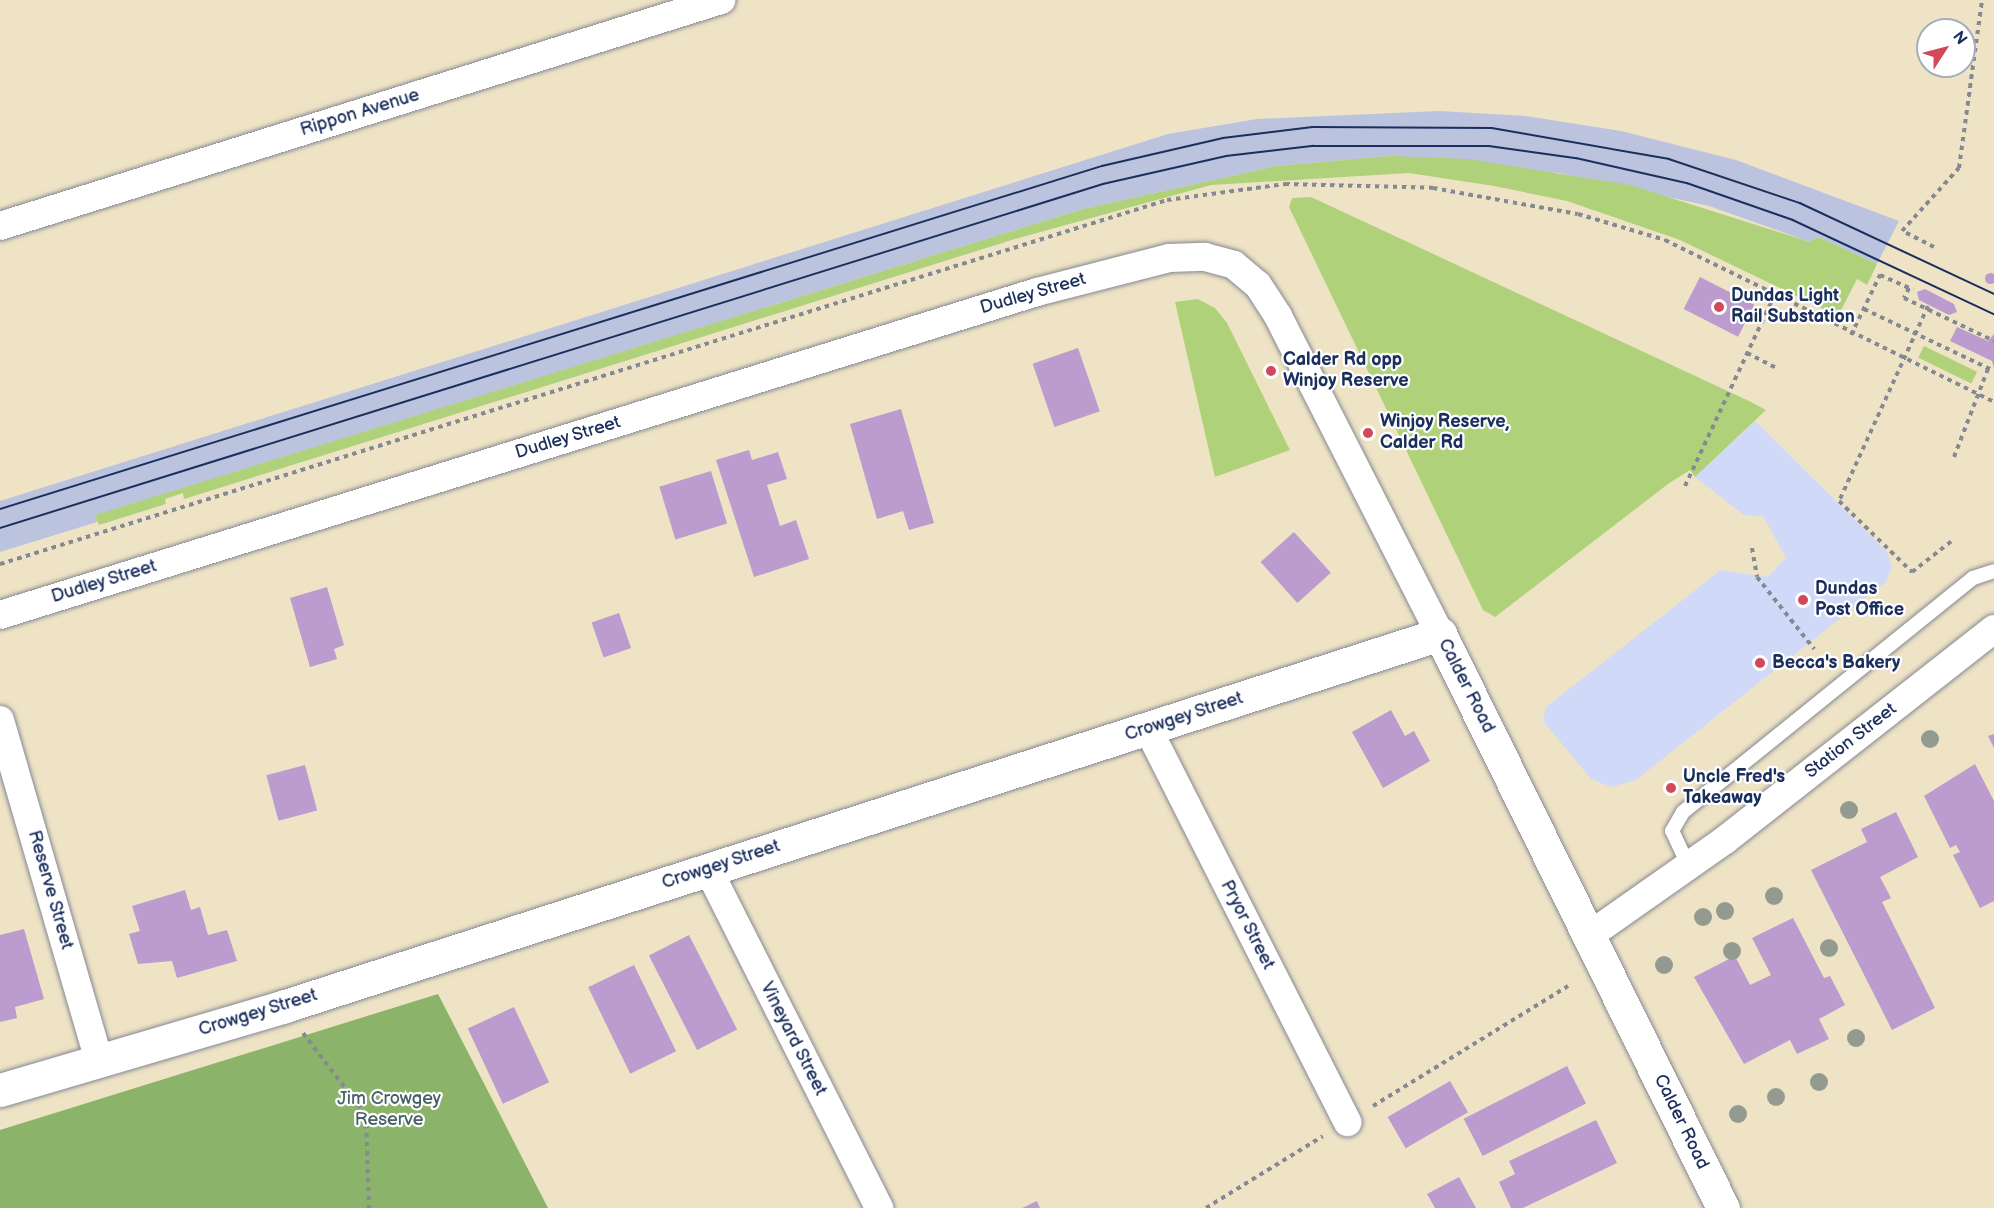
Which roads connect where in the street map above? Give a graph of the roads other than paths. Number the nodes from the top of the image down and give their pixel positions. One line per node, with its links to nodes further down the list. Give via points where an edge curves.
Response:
1 (721, 0): 2 (street, Rippon Avenue)
2 (0, 226)
3 (1138, 265): 5 (street, Dudley Street); 7 (street, Calder Road, via 1205,257 1234,265 1258,285)
4 (1994, 571): 10 (lane, via 1972,578 1683,812 1672,831)
5 (0, 615)
6 (1994, 629): 10 (street, Station Street)
7 (1440, 634): 9 (street, Crowgey Street); 12 (street, Calder Road)
8 (0, 720): 13 (street, Reserve Street)
9 (1148, 729): 11 (street, Crowgey Street); 15 (street, Pryor Street)
10 (1689, 867): 12 (street, Station Street)
11 (708, 869): 13 (street, Crowgey Street); 16 (street, Vineyard Street)
12 (1590, 935): 17 (street, Calder Road)
13 (99, 1061): 14 (street, Crowgey Street)
14 (0, 1090)
15 (1347, 1122)
16 (879, 1208)
17 (1724, 1208)

